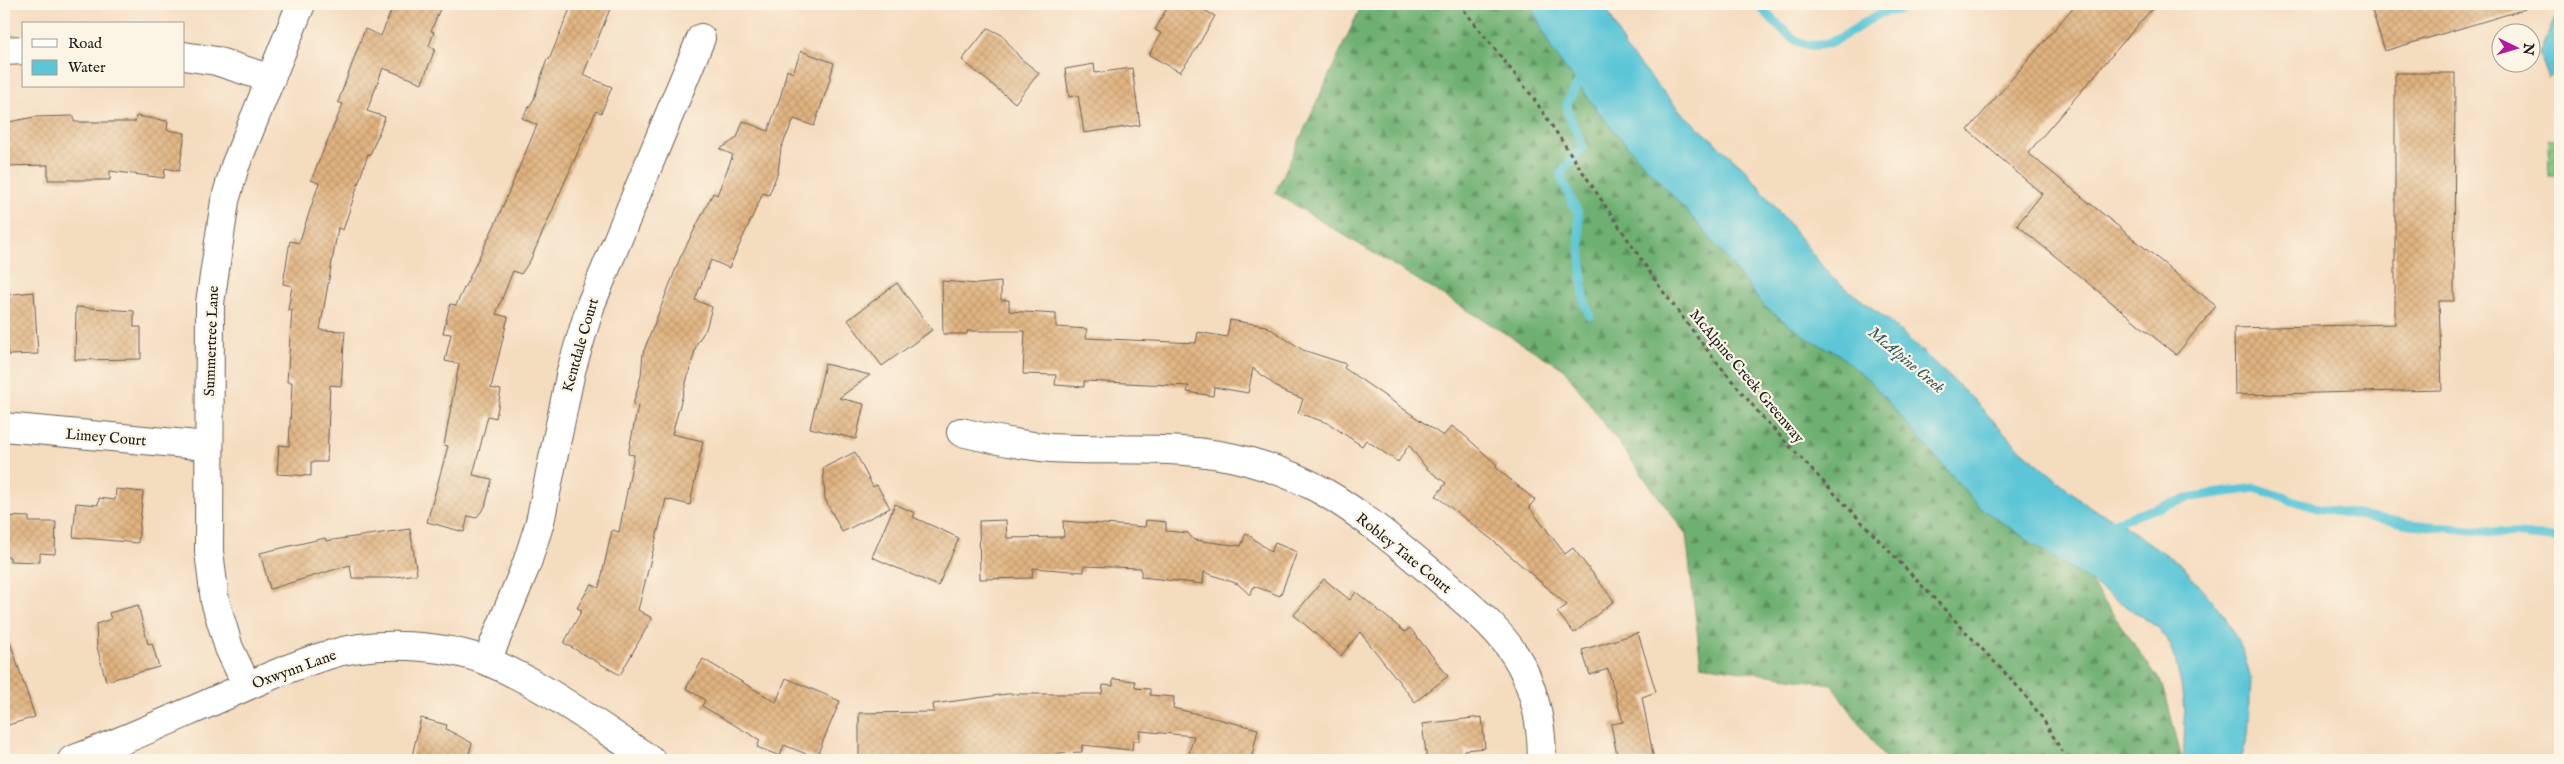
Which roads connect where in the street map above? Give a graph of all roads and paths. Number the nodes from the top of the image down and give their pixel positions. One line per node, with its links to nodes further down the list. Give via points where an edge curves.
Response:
1 (301, 4): 7 (street, Summertree Lane)
2 (1459, 4): 16 (path, McAlpine Creek Greenway, via 1532,96 1659,286 1711,355 1763,418 2021,690 2044,719)
3 (700, 38): 11 (street, Kentdale Court, via 591,304 571,371 540,522)
4 (22, 50): 5 (street)
5 (4, 51)
6 (185, 56): 7 (street, via 216,61)
7 (271, 78): 10 (street, Summertree Lane, via 224,201 210,303)
8 (4, 427): 10 (street, Limey Court)
9 (962, 432): 15 (street, Robley Tate Court, via 1050,448 1198,453 1245,461 1294,477 1324,492 1384,533 1499,633 1520,665 1534,700 1542,737)
10 (208, 446): 12 (street, Summertree Lane, via 208,551 215,601 229,648)
11 (487, 661): 12 (street, Oxwynn Lane, via 462,654 401,646 353,650 330,654); 14 (street, Oxwynn Lane, via 528,680)
12 (247, 686): 13 (street, Oxwynn Lane)
13 (72, 760)
14 (650, 760)
15 (1542, 760)
16 (2067, 760)

